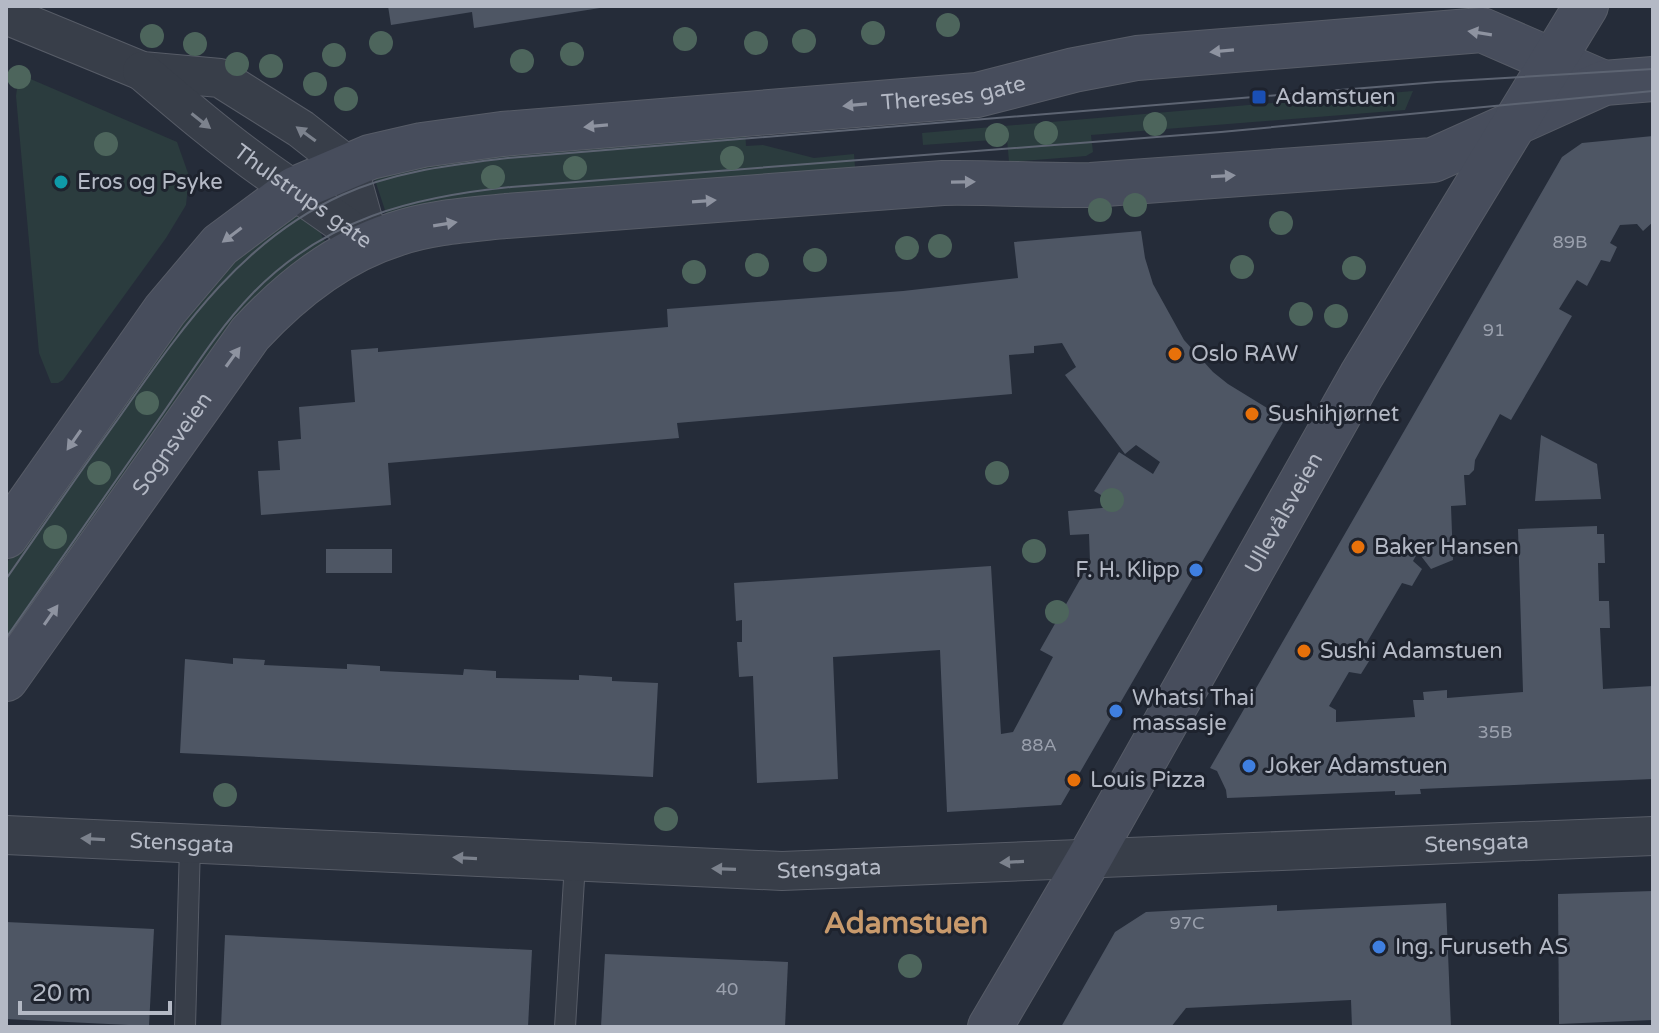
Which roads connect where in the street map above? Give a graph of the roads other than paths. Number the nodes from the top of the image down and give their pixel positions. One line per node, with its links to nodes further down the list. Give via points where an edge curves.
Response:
1 (1586, 6): 3 (main road, Ullevålsveien)
2 (12, 13): 4 (street, Thulstrups gate)
3 (1553, 61): 6 (main road, Thereses gate); 7 (main road, Ullevålsveien); 8 (main road, Thereses gate, one-way to 8, via 1482,30 1137,58 977,95 502,134 422,145)
4 (142, 71): 8 (street, Thulstrups gate, one-way to 4, via 220,78); 9 (street, Thulstrups gate, one-way to 9)
5 (1653, 79): 6 (main road, Thereses gate)
6 (1604, 83): 7 (main road, Thereses gate)
7 (1512, 127): 10 (main road, Thereses gate, one-way to 7, via 443,223 506,216 943,183 1091,185 1419,162); 16 (main road, Ullevålsveien, via 1361,376)
8 (348, 166): 9 (main road, Thereses gate); 10 (street, Thulstrups gate)
9 (295, 189): 10 (street, Thulstrups gate); 11 (main road, one-way to 11, via 220,245 174,298)
10 (370, 244): 12 (main road, Sognsveien, one-way to 10, via 250,334 313,275)
11 (6, 536)
12 (6, 679)
13 (6, 835): 15 (street, Stensgata, one-way to 13)
14 (1653, 836): 16 (street, Stensgata)
15 (190, 844): 17 (street, Stensgata, one-way to 15); 18 (lane)
16 (1090, 857): 17 (street, Stensgata, one-way to 17, via 782,871); 20 (main road, Ullevålsveien)
17 (575, 863): 19 (lane)
18 (185, 1027)
19 (565, 1027)
20 (990, 1027)

